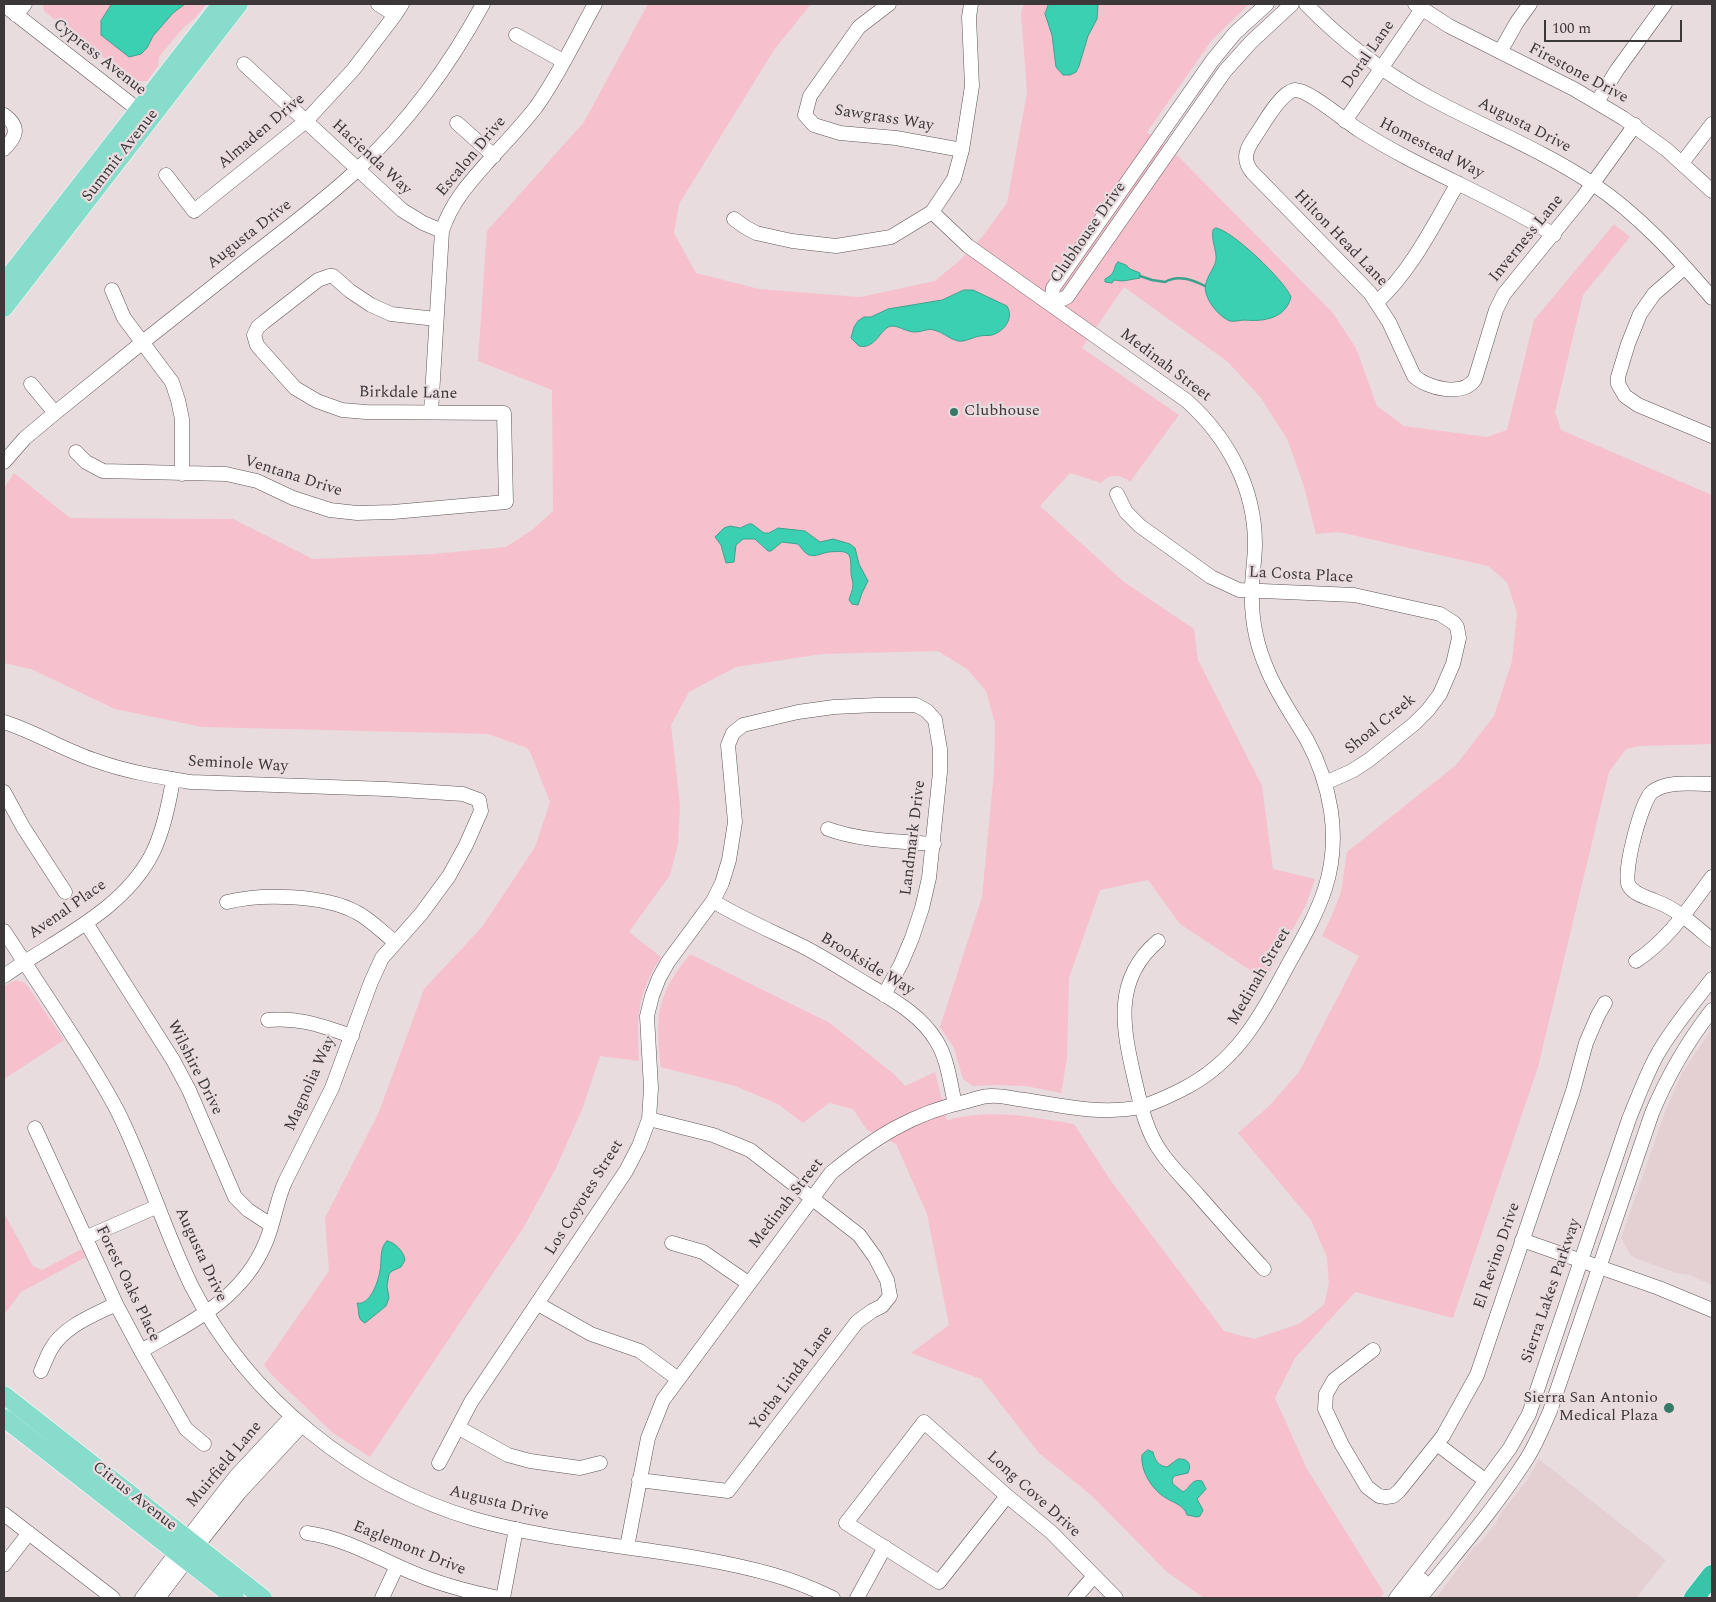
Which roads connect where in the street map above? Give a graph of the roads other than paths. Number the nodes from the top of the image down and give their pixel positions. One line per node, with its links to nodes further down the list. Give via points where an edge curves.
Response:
1 (221, 4): 22 (main road, Summit Avenue)
2 (239, 4): 22 (main road, Summit Avenue)
3 (378, 4): 15 (street)
4 (484, 4): 34 (street, Augusta Drive, via 427,92)
5 (595, 4): 18 (street, Escalon Drive)
6 (890, 4): 30 (street, Sawgrass Way, via 859,27 810,96 805,115 814,125 840,133 896,138)
7 (972, 4): 30 (street, via 969,17 972,86)
8 (1267, 4): 48 (street, Clubhouse Drive, via 1231,38 1204,70 1053,288)
9 (1292, 4): 48 (street, Clubhouse Drive, via 1225,71 1066,297)
10 (1306, 4): 20 (street, Augusta Drive, via 1332,30)
11 (1530, 4): 17 (street)
12 (1665, 4): 21 (street)
13 (1419, 6): 17 (street, Firestone Drive, via 1444,24); 20 (street, Doral Lane)
14 (12, 7): 22 (street, Cypress Avenue)
15 (399, 9): 24 (street, Almaden Drive, via 352,70)
16 (516, 35): 18 (street)
17 (1500, 52): 21 (street, Firestone Drive)
18 (563, 61): 31 (street, Escalon Drive, via 537,105)
19 (244, 64): 24 (street, Hacienda Way)
20 (1382, 68): 25 (street, Doral Lane); 37 (street, Augusta Drive, via 1433,100 1538,152)
21 (1597, 102): 28 (street, Firestone Drive)
22 (144, 114): 44 (main road, Summit Avenue); 49 (main road, Summit Avenue)
23 (4, 115): 29 (street, via 15,129 15,136)
24 (306, 121): 34 (street, Hacienda Way); 35 (street, Almaden Drive, via 194,211)
25 (1345, 121): 32 (street, Homestead Way, via 1311,95 1301,90 1290,92 1281,99 1250,143); 36 (street, Homestead Way, via 1387,148)
26 (457, 123): 31 (street)
27 (1712, 124): 33 (street)
28 (1635, 126): 33 (street, Firestone Drive); 37 (street, Inverness Lane)
29 (4, 149)
30 (962, 150): 39 (street, via 954,179)
31 (494, 156): 41 (street, Escalon Drive, via 458,196)
32 (1245, 158): 47 (street, Hilton Head Lane, via 1252,172)
33 (1682, 163): 38 (street, Firestone Drive)
34 (358, 169): 41 (street, Hacienda Way, via 406,214); 51 (street, Augusta Drive)
35 (166, 175)
36 (1458, 183): 42 (street, Homestead Way); 47 (street, via 1404,273)
37 (1593, 184): 42 (street, Inverness Lane); 43 (street, Augusta Drive, via 1625,208)
38 (1712, 191)
39 (932, 212): 40 (street, via 891,237 836,246 756,233); 48 (street, Medinah Street, via 968,246)
40 (734, 219)
41 (442, 231): 50 (street, Escalon Drive)
42 (1554, 235): 53 (street, Inverness Lane, via 1499,302 1477,374)
43 (1685, 266): 46 (street, Augusta Drive); 56 (street, via 1654,294 1640,314 1618,384 1620,391 1638,405)
44 (4, 283)
45 (112, 290): 51 (street, via 124,318)
46 (1712, 298)
47 (1377, 302): 53 (street, Hilton Head Lane, via 1419,381 1457,390)
48 (1051, 304): 62 (street, Medinah Street, via 1188,402 1221,438 1241,475 1253,518)
49 (4, 308)
50 (436, 319): 54 (street, Escalon Drive); 54 (street, Birkdale Lane, via 391,314 371,305 334,276 329,276 318,280 264,322 254,335 257,345 295,388 317,401 342,410)
51 (142, 342): 55 (street, Augusta Drive); 59 (street, via 172,382 178,400 182,419)
52 (31, 384): 55 (street)
53 (1470, 386)
54 (431, 412): 61 (street, Birkdale Lane, via 504,413)
55 (55, 413): 58 (street, Augusta Drive, via 25,438)
56 (1712, 436)
57 (76, 452): 59 (street, Ventana Drive, via 103,471)
58 (4, 462)
59 (182, 474): 61 (street, Ventana Drive, via 242,477 330,510 358,513)
60 (1117, 494): 62 (street, La Costa Place, via 1132,519 1177,553 1220,582)
61 (506, 502)
62 (1252, 592): 63 (street, La Costa Place, via 1354,595 1440,614); 67 (street, Medinah Street, via 1254,623 1263,659 1308,742)
63 (1454, 623): 67 (street, Shoal Creek, via 1459,638 1453,664 1443,689 1428,710 1369,760)
64 (4, 722): 66 (street, Seminole Way, via 97,762)
65 (733, 733): 72 (street, Landmark Drive, via 749,723 834,707 911,704 922,707 932,715 937,725 940,749); 75 (street, Los Coyotes Street, via 728,750 734,796 733,840 726,872)
66 (172, 779): 70 (street, Seminole Way, via 463,794); 78 (street, Avenal Place, via 165,818 152,853 122,893)
67 (1325, 783): 93 (street, Medinah Street, via 1333,835 1332,862 1326,886 1316,914 1263,1012 1244,1040 1213,1070 1176,1093)
68 (1712, 784): 77 (street, via 1673,785 1652,792 1641,811 1626,874 1628,886 1636,894 1665,905)
69 (4, 792): 74 (street)
70 (479, 800): 82 (street, Magnolia Way, via 481,811 454,868 430,903)
71 (828, 828): 72 (street, via 865,838)
72 (934, 844): 87 (street, Landmark Drive, via 930,878 917,924)
73 (1712, 877): 77 (street)
74 (65, 892)
75 (713, 901): 87 (street, Brookside Way, via 813,952); 94 (street, Los Coyotes Street, via 668,962 652,996 647,1016 651,1088)
76 (227, 902): 82 (street, via 242,898 274,898 332,903 362,916)
77 (1682, 916): 80 (street); 83 (street, via 1657,945)
78 (86, 922): 84 (street, Avenal Place); 98 (street, Wilshire Drive, via 173,1060 235,1197)
79 (4, 931): 84 (street, Augusta Drive)
80 (1712, 940)
81 (1158, 941): 93 (street, via 1133,971 1125,1001 1125,1035)
82 (395, 942): 91 (street, Magnolia Way, via 376,969)
83 (1636, 961)
84 (24, 962): 85 (street, Avenal Place); 97 (street, Augusta Drive, via 103,1084)
85 (4, 976)
86 (1712, 979): 102 (street, Sierra Lakes Parkway, via 1672,1032 1646,1077)
87 (884, 995): 92 (street, Brookside Way, via 920,1020 936,1041 946,1062)
88 (1605, 1003): 100 (street, El Revino Drive, via 1586,1043)
89 (1712, 1010): 103 (street, via 1667,1077)
90 (268, 1020): 91 (street, via 300,1020)
91 (352, 1036): 98 (street, Magnolia Way, via 332,1088 285,1182)
92 (955, 1104): 93 (street, Medinah Street, via 990,1096 1090,1109 1117,1110); 96 (street, Medinah Street, via 902,1123 860,1150 831,1173)
93 (1141, 1106): 104 (street, via 1152,1136 1166,1159)
94 (649, 1119): 96 (street, via 732,1141 750,1150); 107 (street, Los Coyotes Street, via 626,1171)
95 (35, 1128): 99 (street, Forest Oaks Place)
96 (811, 1198): 105 (street, Medinah Street); 123 (street, Yorba Linda Lane, via 858,1234 887,1280 890,1296 882,1306 857,1322 728,1491)
97 (158, 1206): 99 (street); 109 (street, Augusta Drive, via 182,1265)
98 (271, 1225): 109 (street, Magnolia Way, via 249,1274 227,1298)
99 (85, 1238): 106 (street, Forest Oaks Place)
100 (1522, 1240): 102 (street); 120 (street, El Revino Drive, via 1477,1374)
101 (672, 1243): 105 (street, via 703,1252)
102 (1580, 1261): 103 (street); 124 (street, Sierra Lakes Parkway, via 1529,1414)
103 (1598, 1267): 108 (street); 153 (street, via 1550,1412 1529,1454 1503,1494)
104 (1264, 1269)
105 (748, 1284): 113 (street, Medinah Street)
106 (116, 1304): 111 (street, Forest Oaks Place); 112 (street, via 78,1323 63,1335 51,1348)
107 (538, 1304): 113 (street, via 591,1334 640,1352); 118 (street, Los Coyotes Street, via 471,1402)
108 (1712, 1310)
109 (207, 1312): 111 (street, Magnolia Way); 115 (street, Augusta Drive, via 256,1380)
110 (1373, 1350): 120 (street, El Revino Drive, via 1334,1380 1326,1394 1325,1409 1367,1487 1379,1496 1393,1496)
111 (141, 1351): 119 (street, Forest Oaks Place, via 186,1429)
112 (41, 1371)
113 (678, 1379): 123 (street, Medinah Street, via 655,1418)
114 (4, 1395): 131 (main road, Citrus Avenue)
115 (292, 1416): 117 (street, Augusta Drive); 131 (street, Muirfield Lane, via 236,1476)
116 (4, 1418): 134 (main road, Citrus Avenue)
117 (302, 1425): 128 (street, Augusta Drive, via 356,1465 414,1497 466,1516); 131 (street, Muirfield Lane)
118 (459, 1428): 121 (street, via 508,1454 530,1461 580,1468); 122 (street, Los Coyotes Street)
119 (204, 1444)
120 (1437, 1444): 124 (street)
121 (600, 1463)
122 (439, 1464)
123 (639, 1480): 132 (street, Medinah Street)
124 (1486, 1481): 127 (street, Sierra Lakes Parkway)
125 (1007, 1496): 133 (street, via 940,1582); 133 (street, Long Cove Drive, via 924,1422 846,1523); 138 (street, Long Cove Drive, via 1050,1532)
126 (4, 1514): 129 (street)
127 (1457, 1520): 151 (street, Sierra Lakes Parkway); 152 (street, via 1451,1544)
128 (516, 1529): 132 (street, Augusta Drive); 146 (street)
129 (29, 1533): 135 (street); 139 (street)
130 (307, 1533): 136 (street, Eaglemont Drive, via 346,1543)
131 (192, 1542): 134 (main road); 143 (main road, Citrus Avenue)
132 (627, 1547): 147 (street, Augusta Drive, via 745,1567)
133 (885, 1547): 148 (street)
134 (181, 1557): 140 (street); 141 (street); 142 (main road, Citrus Avenue)
135 (4, 1565)
136 (397, 1566): 144 (street); 145 (street, Eaglemont Drive, via 438,1582)
137 (1712, 1575): 154 (highway)
138 (1094, 1576): 149 (street); 150 (street, Long Cove Drive)
139 (114, 1598)
140 (142, 1598)
141 (158, 1598)
142 (234, 1598)
143 (263, 1598)
144 (382, 1598)
145 (499, 1598)
146 (503, 1598)
147 (833, 1598)
148 (856, 1598)
149 (1075, 1598)
150 (1116, 1598)
151 (1396, 1598)
152 (1409, 1598)
153 (1420, 1598)
154 (1694, 1598)

